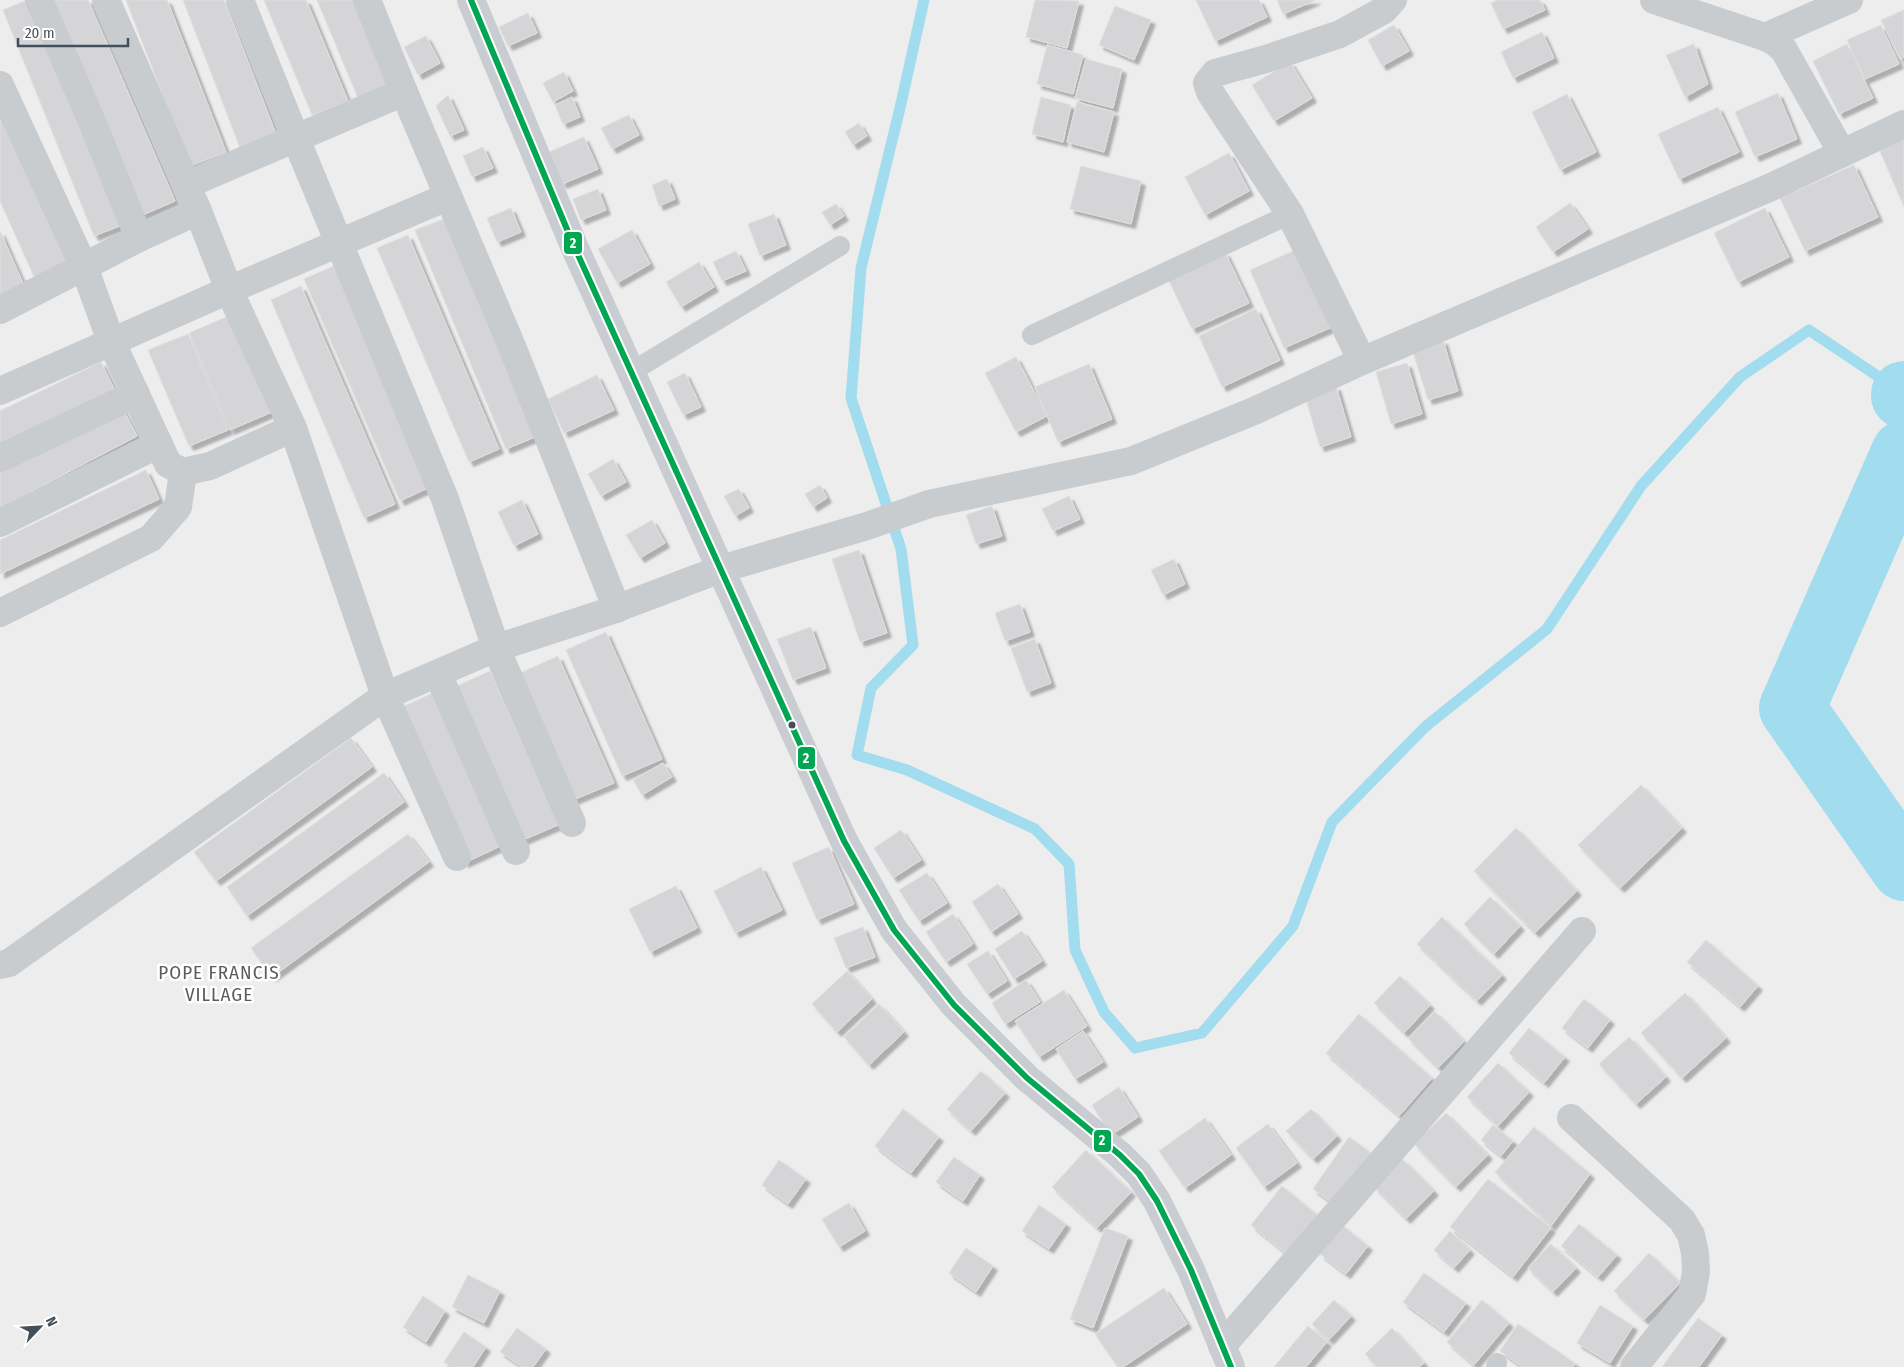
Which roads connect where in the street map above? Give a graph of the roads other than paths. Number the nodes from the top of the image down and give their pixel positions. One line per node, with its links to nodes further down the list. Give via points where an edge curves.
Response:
1 (39, 0): 19 (street)
2 (106, 0): 15 (street)
3 (240, 0): 13 (street)
4 (367, 0): 11 (street)
5 (472, 0): 28 (street, via 574,246)
6 (1393, 0): 18 (street, via 1384,10 1340,34 1215,73 1207,83)
7 (1654, 0): 9 (street)
8 (1849, 0): 9 (street)
9 (1765, 37): 14 (street, via 1784,50)
10 (0, 85): 22 (street)
11 (404, 92): 13 (street); 16 (street)
12 (1904, 124): 14 (street)
13 (296, 139): 15 (street); 20 (street)
14 (1842, 153): 27 (street, via 1769,188)
15 (186, 185): 17 (street)
16 (447, 196): 20 (street); 37 (street, via 511,344)
17 (198, 211): 19 (street); 23 (street)
18 (1290, 214): 25 (lane); 27 (street)
19 (139, 238): 22 (street)
20 (340, 242): 23 (street); 39 (street, via 445,499)
21 (840, 246): 28 (lane)
22 (84, 267): 24 (street); 26 (street)
23 (229, 290): 26 (street); 31 (street)
24 (0, 310)
25 (1032, 335)
26 (111, 342): 29 (street); 30 (street)
27 (1362, 361): 36 (street, via 1254,411 1130,461 929,504)
28 (631, 372): 36 (street)
29 (0, 391)
30 (136, 394): 32 (street); 33 (street)
31 (293, 428): 34 (street, via 210,466); 41 (street)
32 (159, 444): 34 (street, via 168,464); 35 (street)
33 (0, 458)
34 (183, 472): 38 (street, via 178,507 151,538)
35 (0, 524)
36 (721, 570): 37 (street); 48 (street, via 844,841 894,930 954,1006 1020,1072 1139,1174 1157,1200 1187,1261)
37 (617, 609): 39 (street)
38 (0, 613)
39 (496, 648): 40 (street); 42 (street)
40 (438, 674): 41 (street); 43 (street)
41 (385, 696): 44 (street); 46 (street, via 9,963)
42 (572, 823)
43 (516, 852)
44 (456, 857)
45 (1582, 932): 48 (street)
46 (0, 965)
47 (1571, 1118): 49 (street, via 1682,1220 1691,1235 1696,1272 1692,1294)
48 (1226, 1356)
49 (1634, 1367)

